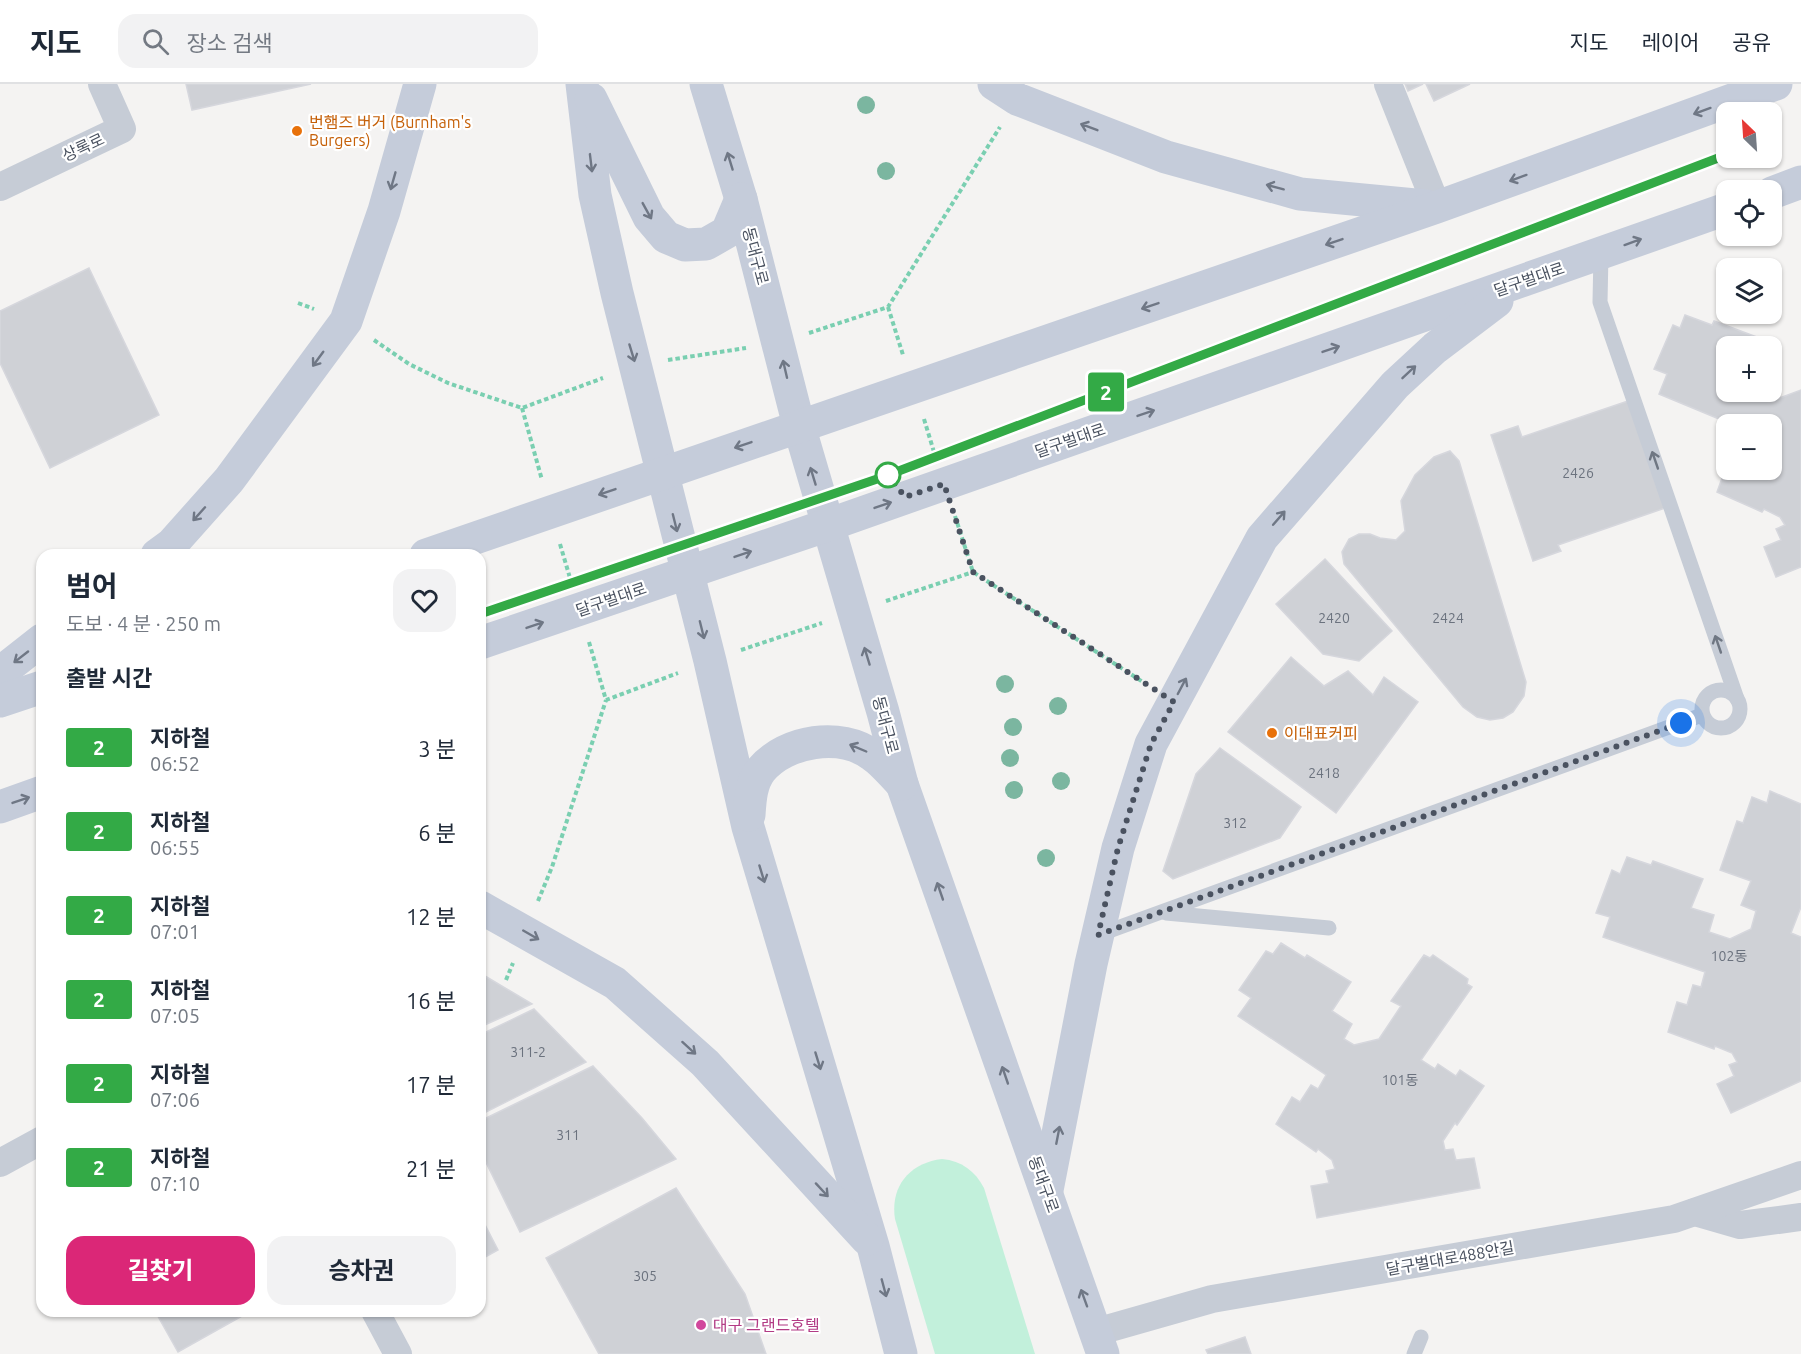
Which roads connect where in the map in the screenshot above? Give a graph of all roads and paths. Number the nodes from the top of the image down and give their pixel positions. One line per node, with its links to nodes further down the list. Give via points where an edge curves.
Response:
1 (102, 84): 9 (street, 상록로, via 122,129)
2 (420, 84): 18 (main road, one-way to 18, via 384,211)
3 (583, 84): 11 (main road, one-way to 11, via 649,217 666,237 685,245 706,244 727,232); 20 (main road, one-way to 20, via 595,195)
4 (706, 84): 11 (main road, 동대구로, one-way to 4)
5 (1388, 84): 12 (street)
6 (1776, 84): 12 (main road, one-way to 12)
7 (1006, 92): 12 (main road, one-way to 7, via 1300,194 1166,157); 17 (path)
8 (1801, 182): 10 (main road)
9 (0, 187)
10 (1782, 189)
11 (741, 199): 19 (main road, 동대구로)
12 (1437, 207): 21 (main road, one-way to 21)
13 (1716, 213): 14 (main road, 달구벌대로, one-way to 13)
14 (1601, 254): 15 (main road, 달구벌대로); 33 (lane, one-way to 14, via 1600,302)
15 (1522, 282): 24 (main road, 달구벌대로, one-way to 15); 36 (main road, one-way to 15, via 1262,538 1395,385 1435,348)
16 (298, 303): 18 (path)
17 (888, 307): 19 (path); 21 (path)
18 (346, 321): 20 (path, via 409,364 522,408); 26 (main road, one-way to 26, via 229,480)
19 (779, 343): 20 (path); 22 (main road, 동대구로, one-way to 19)
20 (636, 365): 23 (main road)
21 (914, 387): 22 (main road); 24 (path)
22 (799, 426): 23 (main road, one-way to 23); 25 (main road, 동대구로, one-way to 22)
23 (663, 473): 27 (main road, one-way to 27); 28 (main road, one-way to 28)
24 (944, 484): 25 (main road, 달구벌대로, one-way to 24); 36 (path, via 973,572)
25 (828, 525): 28 (main road, 달구벌대로, one-way to 25); 38 (main road, 동대구로, one-way to 25)
26 (165, 549)
27 (443, 549)
28 (688, 573): 29 (main road, 달구벌대로, one-way to 28); 41 (main road, one-way to 41)
29 (486, 641)
30 (36, 645): 31 (main road, one-way to 31)
31 (0, 673)
32 (36, 689): 35 (main road)
33 (1737, 699): 37 (lane, via 1722,690 1713,692 1706,697); 37 (lane, via 1740,708 1732,725 1715,727)
34 (606, 700): 45 (path, via 552,867)
35 (0, 701)
36 (1174, 702): 46 (main road, via 1151,744 1118,848)
37 (1702, 715): 43 (lane)
38 (902, 784): 41 (main road, one-way to 41, via 872,754 850,744 826,741 801,745 779,755 761,771 750,793); 51 (main road, 동대구로, one-way to 38)
39 (36, 794): 40 (main road, one-way to 39)
40 (0, 807)
41 (748, 827): 54 (main road, one-way to 54)
42 (486, 912): 45 (main road)
43 (1161, 913): 44 (lane); 46 (lane)
44 (1329, 928)
45 (525, 932): 47 (path); 54 (main road, one-way to 54, via 615,983 705,1063)
46 (1098, 935): 51 (main road, one-way to 46)
47 (506, 980)
48 (36, 1143): 49 (street)
49 (0, 1163)
50 (1801, 1175): 52 (street, 달구벌대로488안길)
51 (1046, 1192): 57 (main road, 동대구로, one-way to 51)
52 (1695, 1212): 53 (street, via 1740,1225); 57 (street, 달구벌대로488안길, via 1674,1220 1212,1299)
53 (1801, 1216)
54 (873, 1246): 59 (main road, one-way to 59)
55 (378, 1317): 58 (street)
56 (1421, 1337): 60 (lane)
57 (1100, 1343)
58 (398, 1354)
59 (902, 1354)
60 (1414, 1354)

